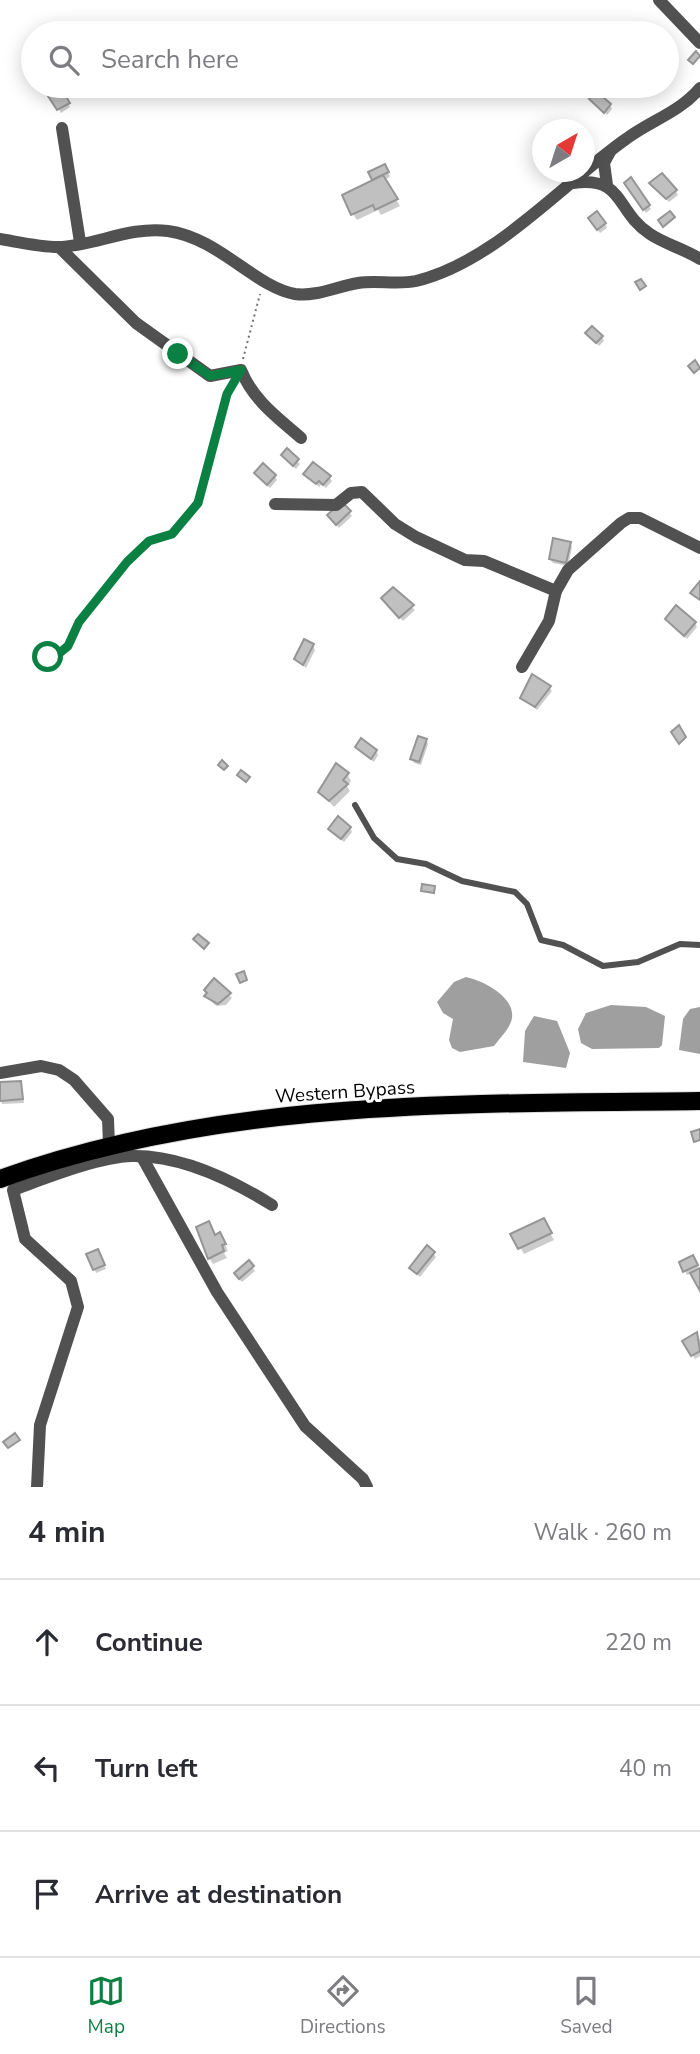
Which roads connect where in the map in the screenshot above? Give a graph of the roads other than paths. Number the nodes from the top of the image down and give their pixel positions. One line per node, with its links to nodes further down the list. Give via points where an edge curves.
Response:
1 (659, 0): 2 (street)
2 (700, 43)
3 (700, 88): 5 (street, via 672,112)
4 (62, 128): 9 (street)
5 (612, 149): 6 (street); 7 (street, via 604,163)
6 (573, 183): 7 (street); 9 (street, via 464,261 416,281 369,282 294,294 221,250 180,233 128,232)
7 (607, 185): 11 (street, via 651,234)
8 (0, 239): 10 (street)
9 (80, 242): 10 (street)
10 (59, 247): 12 (street, via 136,323 210,376 241,370 260,404)
11 (700, 258)
12 (301, 438)
13 (275, 504): 15 (street, via 336,505 351,493 362,492 416,537 465,560 484,561)
14 (700, 548): 15 (street, via 640,518 629,518 586,552)
15 (556, 591): 16 (street, via 550,621)
16 (522, 667)
17 (355, 805): 18 (lane, via 374,838 397,859 426,864 462,881 515,892 527,904 541,940 564,945 596,965 631,964 680,944)
18 (700, 945)
19 (0, 1073): 21 (street, via 41,1066 59,1070 74,1080 108,1119)
20 (700, 1101): 21 (main road, Western Bypass, via 410,1107 259,1118)
21 (109, 1145): 23 (main road, Western Bypass)
22 (142, 1157): 24 (street, via 172,1159); 25 (street, via 59,1173 13,1190 25,1238 71,1281 78,1307 40,1425); 26 (street, via 217,1292 304,1426)
23 (0, 1179)
24 (272, 1205)
25 (37, 1487)
26 (367, 1487)

